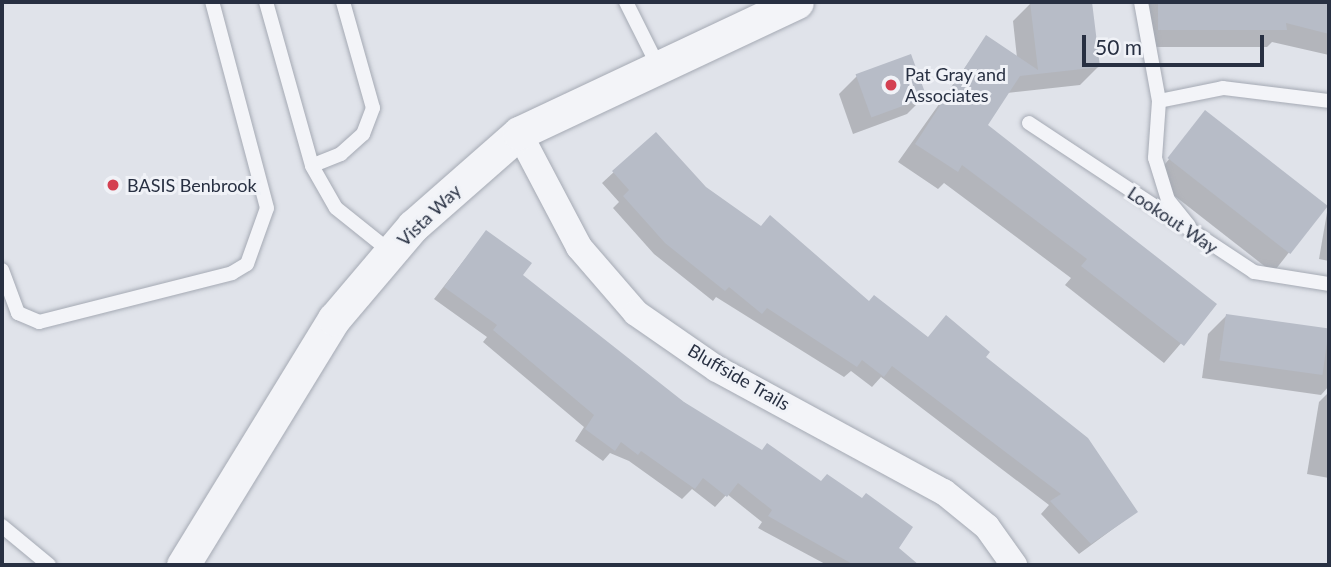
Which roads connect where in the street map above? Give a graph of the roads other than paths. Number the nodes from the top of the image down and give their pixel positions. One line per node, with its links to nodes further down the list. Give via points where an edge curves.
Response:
1 (212, 2): 15 (lane, via 267,208 247,264 232,273 39,322 18,313)
2 (266, 2): 12 (lane)
3 (343, 2): 12 (lane, via 373,108 363,134 341,154)
4 (626, 2): 7 (lane)
5 (797, 2): 7 (street, Vista Way)
6 (1141, 2): 8 (lane)
7 (658, 66): 11 (street, Vista Way)
8 (1160, 101): 9 (lane, via 1223,88); 13 (lane, via 1155,158 1160,181)
9 (1329, 101)
10 (1029, 123): 13 (lane, Lookout Way)
11 (519, 132): 14 (street, Vista Way); 22 (street, Bluffside Trails, via 579,247 636,313 717,369 944,492 987,527)
12 (313, 166): 14 (lane, via 337,208)
13 (1196, 236): 16 (lane, Lookout Way, via 1254,272)
14 (391, 252): 21 (street, Vista Way, via 334,319)
15 (2, 270)
16 (1329, 284)
17 (2, 526): 18 (lane)
18 (32, 551): 19 (lane); 20 (lane)
19 (41, 565)
20 (49, 565)
21 (183, 565)
22 (1014, 565)

